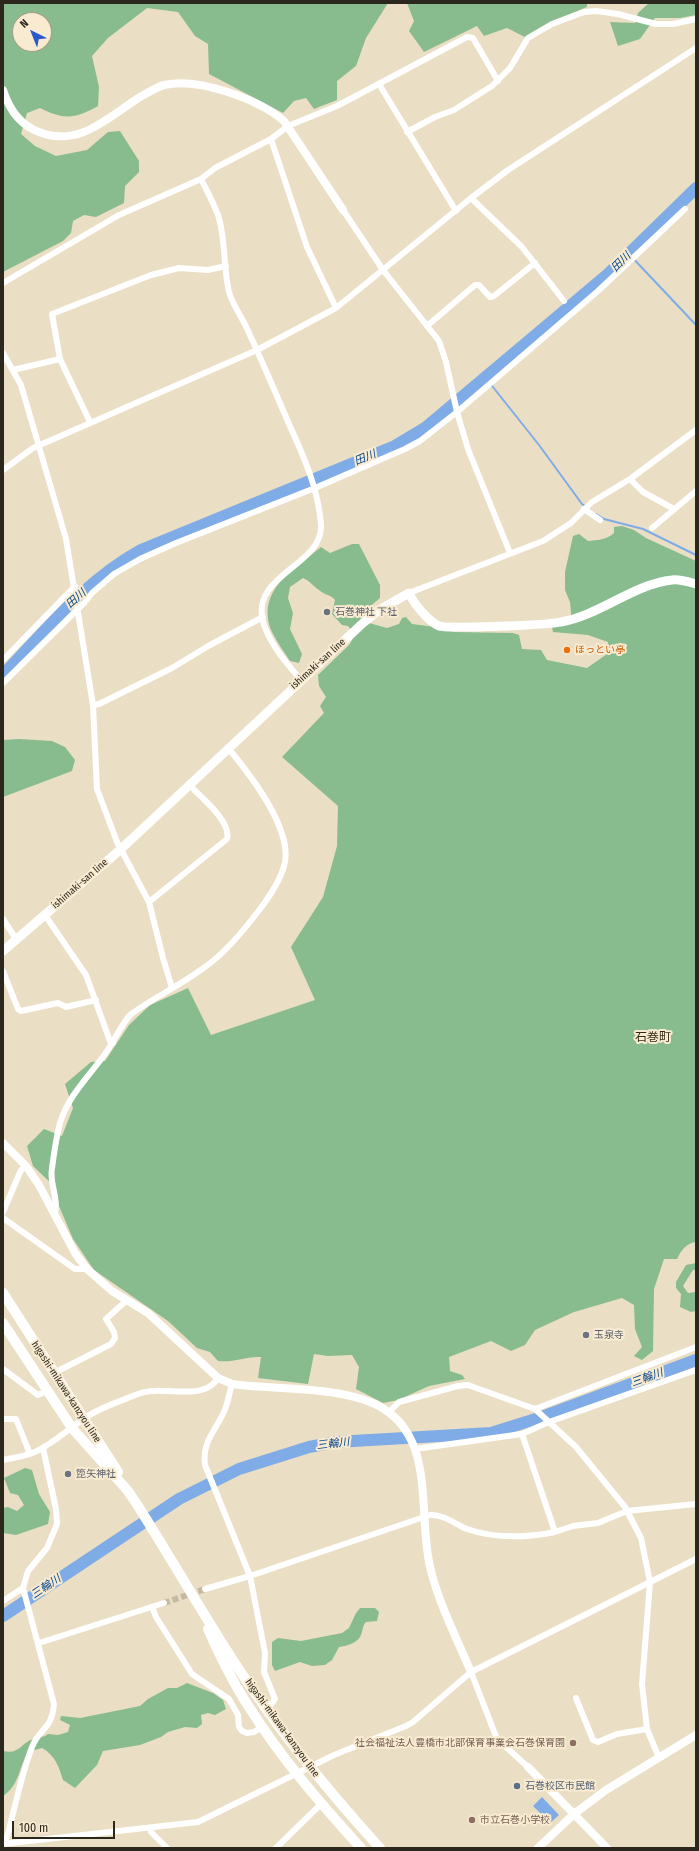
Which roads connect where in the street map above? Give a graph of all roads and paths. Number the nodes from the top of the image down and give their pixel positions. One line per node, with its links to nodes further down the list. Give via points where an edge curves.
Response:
1 (696, 19): 3 (street, via 673,24 656,24 618,14 584,12 552,24 528,38 510,68)
2 (696, 48): 10 (street, via 508,170)
3 (498, 81): 4 (street, via 473,38 467,36); 7 (street, via 454,110)
4 (379, 84): 6 (street, via 337,106); 7 (street)
5 (3, 90): 6 (street, via 6,102 14,114 26,126 47,136 61,137 85,133 150,91 163,85 179,83 197,83 222,90 273,111)
6 (288, 126): 8 (street); 12 (street)
7 (407, 132): 13 (street)
8 (271, 139): 9 (street, via 231,158); 19 (street, via 307,247)
9 (201, 179): 15 (street, via 218,215); 17 (street, via 119,215)
10 (471, 198): 13 (street); 14 (street)
11 (685, 209): 25 (street, via 604,286)
12 (343, 210): 16 (street)
13 (456, 211): 16 (street)
14 (535, 263): 18 (street); 20 (street, via 494,296 490,297 479,285 475,285)
15 (226, 266): 21 (street, via 230,293); 23 (street, via 208,270 179,268 151,275 52,314)
16 (383, 270): 19 (street); 20 (street)
17 (3, 283)
18 (564, 301)
19 (336, 308): 21 (street)
20 (427, 326): 25 (street, via 443,351)
21 (257, 350): 26 (street); 31 (street, via 311,474)
22 (3, 353): 24 (street)
23 (60, 359): 24 (street); 26 (street)
24 (13, 370): 28 (street, via 22,385)
25 (457, 410): 31 (street, via 420,441 405,450); 37 (street, via 468,449)
26 (90, 422): 28 (street)
27 (696, 430): 30 (street)
28 (40, 445): 29 (street); 39 (street, via 66,539)
29 (3, 470)
30 (630, 479): 33 (street); 34 (street, via 643,492)
31 (314, 487): 41 (street, via 127,565); 42 (street, via 321,527 319,538 311,553 274,583 262,607)
32 (696, 491): 34 (street)
33 (584, 509): 35 (street); 37 (street, via 571,523 543,541)
34 (674, 509): 36 (street)
35 (600, 520)
36 (652, 528)
37 (510, 553): 40 (street)
38 (696, 584): 40 (main road, via 672,580 645,588 592,613 561,622 512,625 440,626 419,610)
39 (75, 588): 41 (street); 43 (street)
40 (409, 593): 44 (main road, ishimaki-san line, via 379,610)
41 (77, 606): 45 (street); 46 (street)
42 (263, 617): 44 (street, via 270,636); 46 (street, via 172,668)
43 (3, 660)
44 (301, 680): 47 (main road, ishimaki-san line)
45 (3, 683)
46 (93, 705): 49 (street, via 97,789)
47 (228, 748): 48 (main road, ishimaki-san line); 56 (street, via 249,773 281,830 285,862 275,884 250,922 215,959)
48 (189, 785): 49 (main road, ishimaki-san line); 50 (street, via 221,818 228,835 227,839)
49 (121, 849): 50 (street); 51 (main road, ishimaki-san line)
50 (149, 902): 56 (street)
51 (45, 915): 53 (main road, ishimaki-san line); 57 (street, via 86,975)
52 (3, 919): 53 (street)
53 (16, 939): 54 (main road, ishimaki-san line)
54 (3, 951)
55 (3, 971): 57 (street, via 21,1011 58,1003 66,1007)
56 (172, 988): 58 (street, via 130,1015)
57 (96, 1000): 58 (street)
58 (112, 1043): 62 (street, via 76,1091 60,1122 51,1171 57,1206)
59 (3, 1143): 60 (street)
60 (26, 1166): 61 (street, via 20,1170); 62 (street)
61 (3, 1212)
62 (55, 1213): 64 (street, via 75,1253)
63 (3, 1218): 64 (street, via 75,1269)
64 (87, 1269): 66 (street, via 112,1291)
65 (3, 1294): 71 (main road, higashi-mikawa-kanzyou line)
66 (127, 1300): 71 (street, via 106,1319 114,1332 115,1338 111,1344); 72 (street, via 166,1328)
67 (3, 1323): 74 (main road, higashi-mikawa-kanzyou line)
68 (696, 1347): 75 (street, via 539,1406)
69 (3, 1369): 74 (street, via 38,1395)
70 (696, 1370): 79 (street)
71 (54, 1373): 78 (main road, higashi-mikawa-kanzyou line)
72 (218, 1378): 73 (street); 78 (street, via 214,1384 198,1390 141,1392 105,1407)
73 (232, 1384): 76 (street, via 338,1394 361,1399); 92 (street, via 226,1407 206,1443 204,1456 215,1491)
74 (47, 1391): 80 (main road, higashi-mikawa-kanzyou line)
75 (537, 1410): 76 (street, via 468,1385 400,1402); 79 (street)
76 (388, 1413): 82 (street)
77 (3, 1419): 84 (street, via 16,1419)
78 (83, 1420): 80 (street); 86 (main road, higashi-mikawa-kanzyou line)
79 (549, 1422): 81 (street); 88 (street, via 576,1447)
80 (72, 1428): 83 (street); 86 (main road, higashi-mikawa-kanzyou line)
81 (522, 1434): 82 (street); 90 (street)
82 (415, 1447): 89 (street, via 422,1470)
83 (43, 1448): 84 (street); 95 (street, via 57,1524 47,1548 28,1571)
84 (30, 1454): 85 (street)
85 (3, 1460)
86 (128, 1491): 96 (main road, higashi-mikawa-kanzyou line)
87 (696, 1504): 88 (street)
88 (627, 1511): 90 (street, via 598,1522); 93 (street, via 641,1538)
89 (424, 1516): 90 (street, via 435,1514 482,1534 495,1536 537,1536); 92 (street); 101 (street, via 431,1571 443,1607)
90 (555, 1532)
91 (696, 1559): 93 (street)
92 (250, 1576): 94 (street); 103 (street, via 265,1653 264,1672 275,1699)
93 (650, 1582): 101 (street); 105 (street, via 642,1678)
94 (205, 1589)
95 (24, 1590): 97 (street); 100 (street)
96 (195, 1599): 103 (main road, higashi-mikawa-kanzyou line); 104 (main road, higashi-mikawa-kanzyou line, via 223,1661)
97 (3, 1601)
98 (164, 1603): 99 (street)
99 (152, 1607): 100 (street); 104 (street, via 192,1674 229,1699 238,1715 242,1731 254,1732)
100 (39, 1643): 114 (street, via 54,1704 53,1715 50,1724 33,1745 7,1837)
101 (471, 1672): 108 (street, via 413,1722); 109 (street, via 497,1739)
102 (576, 1698): 105 (street, via 593,1740 598,1742 617,1734)
103 (267, 1710): 108 (main road, higashi-mikawa-kanzyou line)
104 (262, 1727): 110 (main road, higashi-mikawa-kanzyou line)
105 (647, 1730): 107 (street)
106 (696, 1735): 107 (street)
107 (659, 1758): 112 (street, via 606,1790)
108 (310, 1767): 110 (street); 118 (main road, higashi-mikawa-kanzyou line)
109 (528, 1767): 112 (street)
110 (298, 1773): 111 (main road, higashi-mikawa-kanzyou line); 113 (street, via 198,1822)
111 (322, 1804): 116 (street); 117 (main road, higashi-mikawa-kanzyou line)
112 (574, 1814): 119 (street); 120 (street)
113 (150, 1828): 114 (street); 115 (street)
114 (3, 1843)
115 (166, 1848)
116 (276, 1848)
117 (360, 1848)
118 (380, 1848)
119 (538, 1848)
120 (607, 1848)

